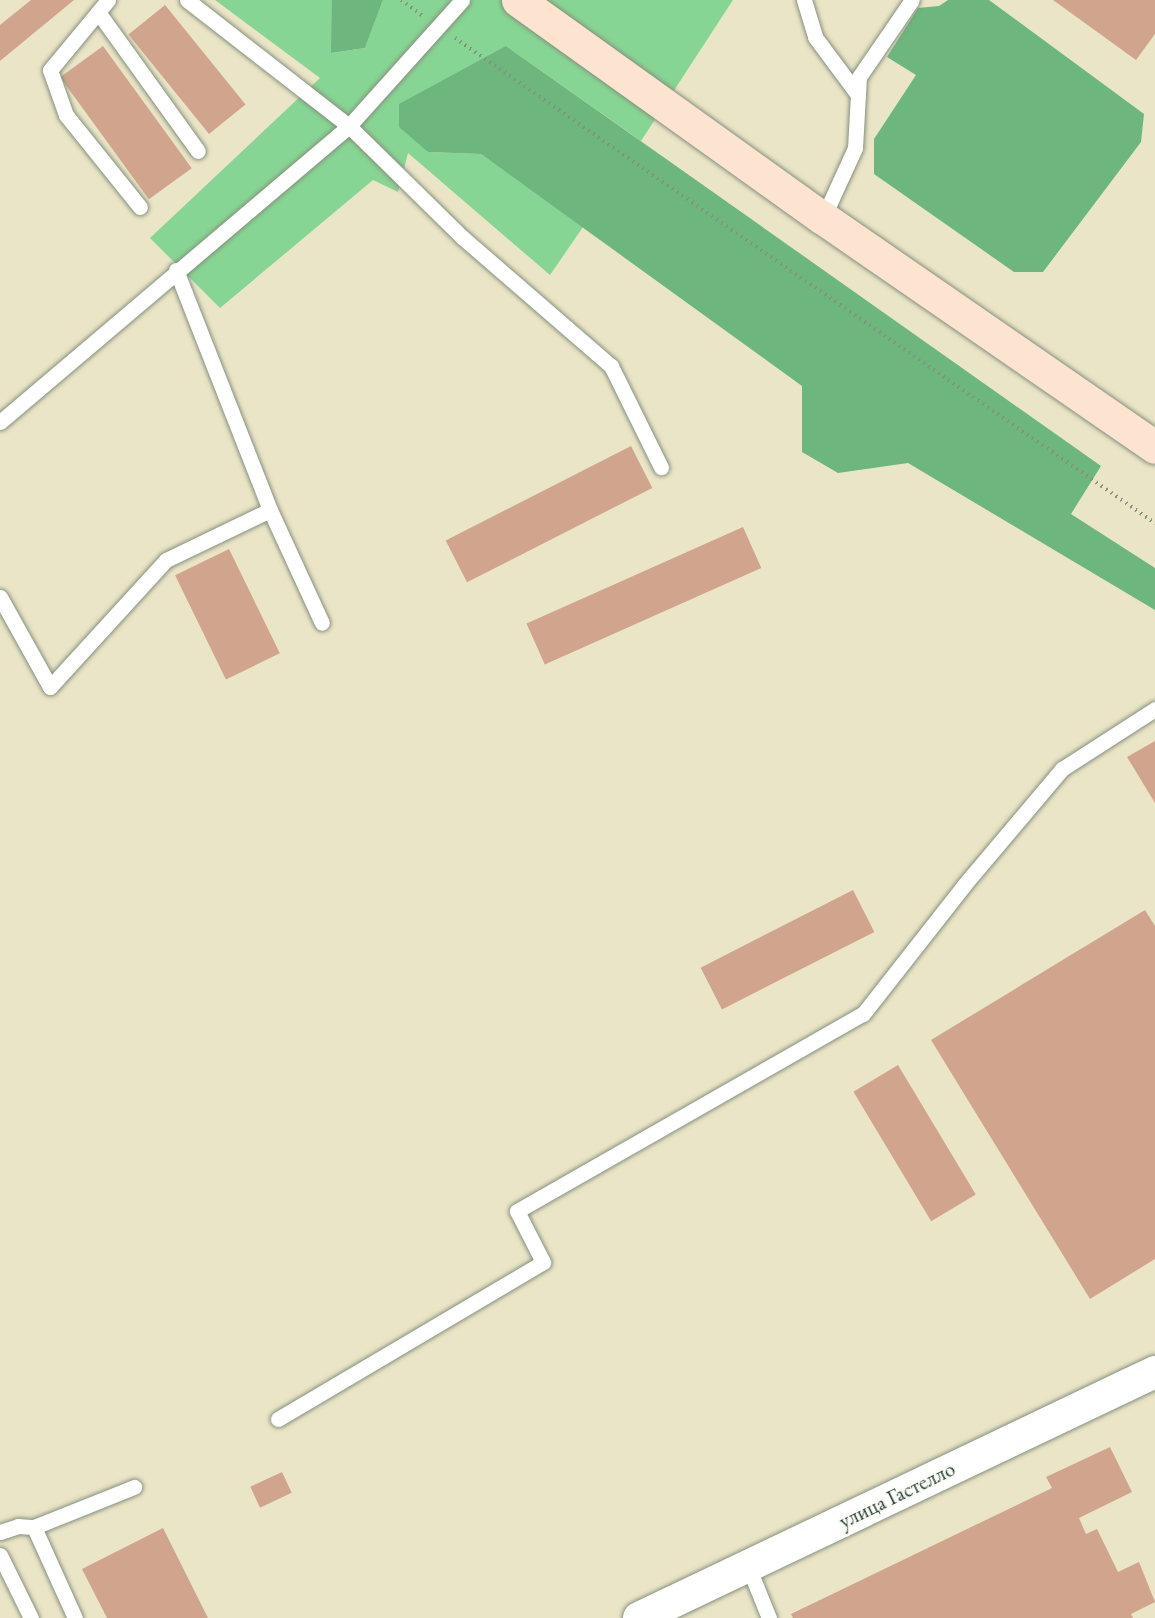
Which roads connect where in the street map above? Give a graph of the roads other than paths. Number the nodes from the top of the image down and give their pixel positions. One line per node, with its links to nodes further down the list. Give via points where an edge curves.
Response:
1 (187, 0): 8 (lane)
2 (462, 0): 8 (lane)
3 (518, 0): 11 (main road)
4 (804, 0): 7 (lane, via 815,37)
5 (912, 0): 7 (lane, via 859,77)
6 (103, 6): 9 (lane); 10 (lane, via 50,70 66,115)
7 (858, 95): 11 (lane, via 855,148)
8 (349, 126): 12 (lane); 15 (lane, via 462,237 611,366)
9 (198, 151)
10 (140, 207)
11 (822, 218): 14 (main road)
12 (176, 270): 13 (lane); 16 (lane)
13 (0, 422)
14 (1155, 447)
15 (661, 466)
16 (270, 510): 17 (lane, via 166,560 50,687); 18 (lane)
17 (0, 597)
18 (322, 623)
19 (1155, 709): 21 (lane, via 1062,770 964,885 863,1014 517,1210 543,1262)
20 (1155, 1372): 26 (street, улица Гастелло)
21 (278, 1419)
22 (134, 1487): 23 (lane)
23 (34, 1527): 24 (lane, via 18,1526); 28 (lane)
24 (0, 1532)
25 (0, 1555): 27 (lane)
26 (748, 1566): 29 (street, улица Гастелло); 30 (lane)
27 (31, 1618)
28 (75, 1618)
29 (639, 1618)
30 (769, 1618)

